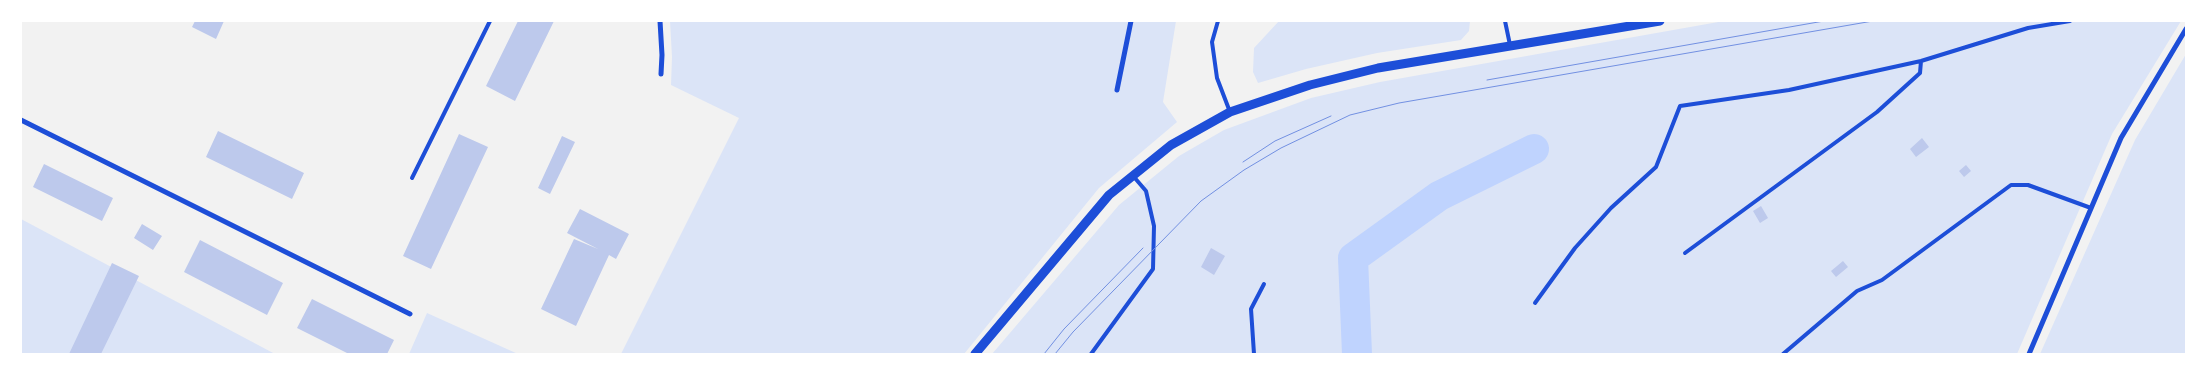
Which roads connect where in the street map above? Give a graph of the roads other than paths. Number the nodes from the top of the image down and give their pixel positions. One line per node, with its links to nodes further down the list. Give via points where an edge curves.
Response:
1 (490, 21): 16 (lane)
2 (660, 21): 11 (street)
3 (1132, 21): 12 (street)
4 (1218, 21): 13 (lane, via 1212,42 1216,78)
5 (1505, 21): 9 (lane)
6 (1660, 21): 9 (street)
7 (2070, 21): 10 (lane, via 2028,28)
8 (2186, 29): 17 (street, via 2121,138)
9 (1510, 48): 13 (street, via 1378,68 1310,85)
10 (1921, 61): 18 (lane, via 1920,73 1877,112); 20 (lane, via 1789,90 1680,106 1656,167 1611,208 1575,248)
11 (661, 74)
12 (1117, 90)
13 (1230, 112): 15 (street, via 1171,145)
14 (21, 120): 21 (street)
15 (1133, 176): 22 (street, via 1109,195); 23 (lane, via 1146,191 1154,226 1153,268)
16 (412, 178)
17 (2091, 208): 25 (lane, via 2028,185 2011,185 1882,280 1857,291); 26 (street)
18 (1685, 253)
19 (1264, 284): 24 (lane, via 1251,309)
20 (1535, 303)
21 (410, 314)
22 (975, 354)
23 (1091, 354)
24 (1254, 354)
25 (1783, 354)
26 (2029, 354)

